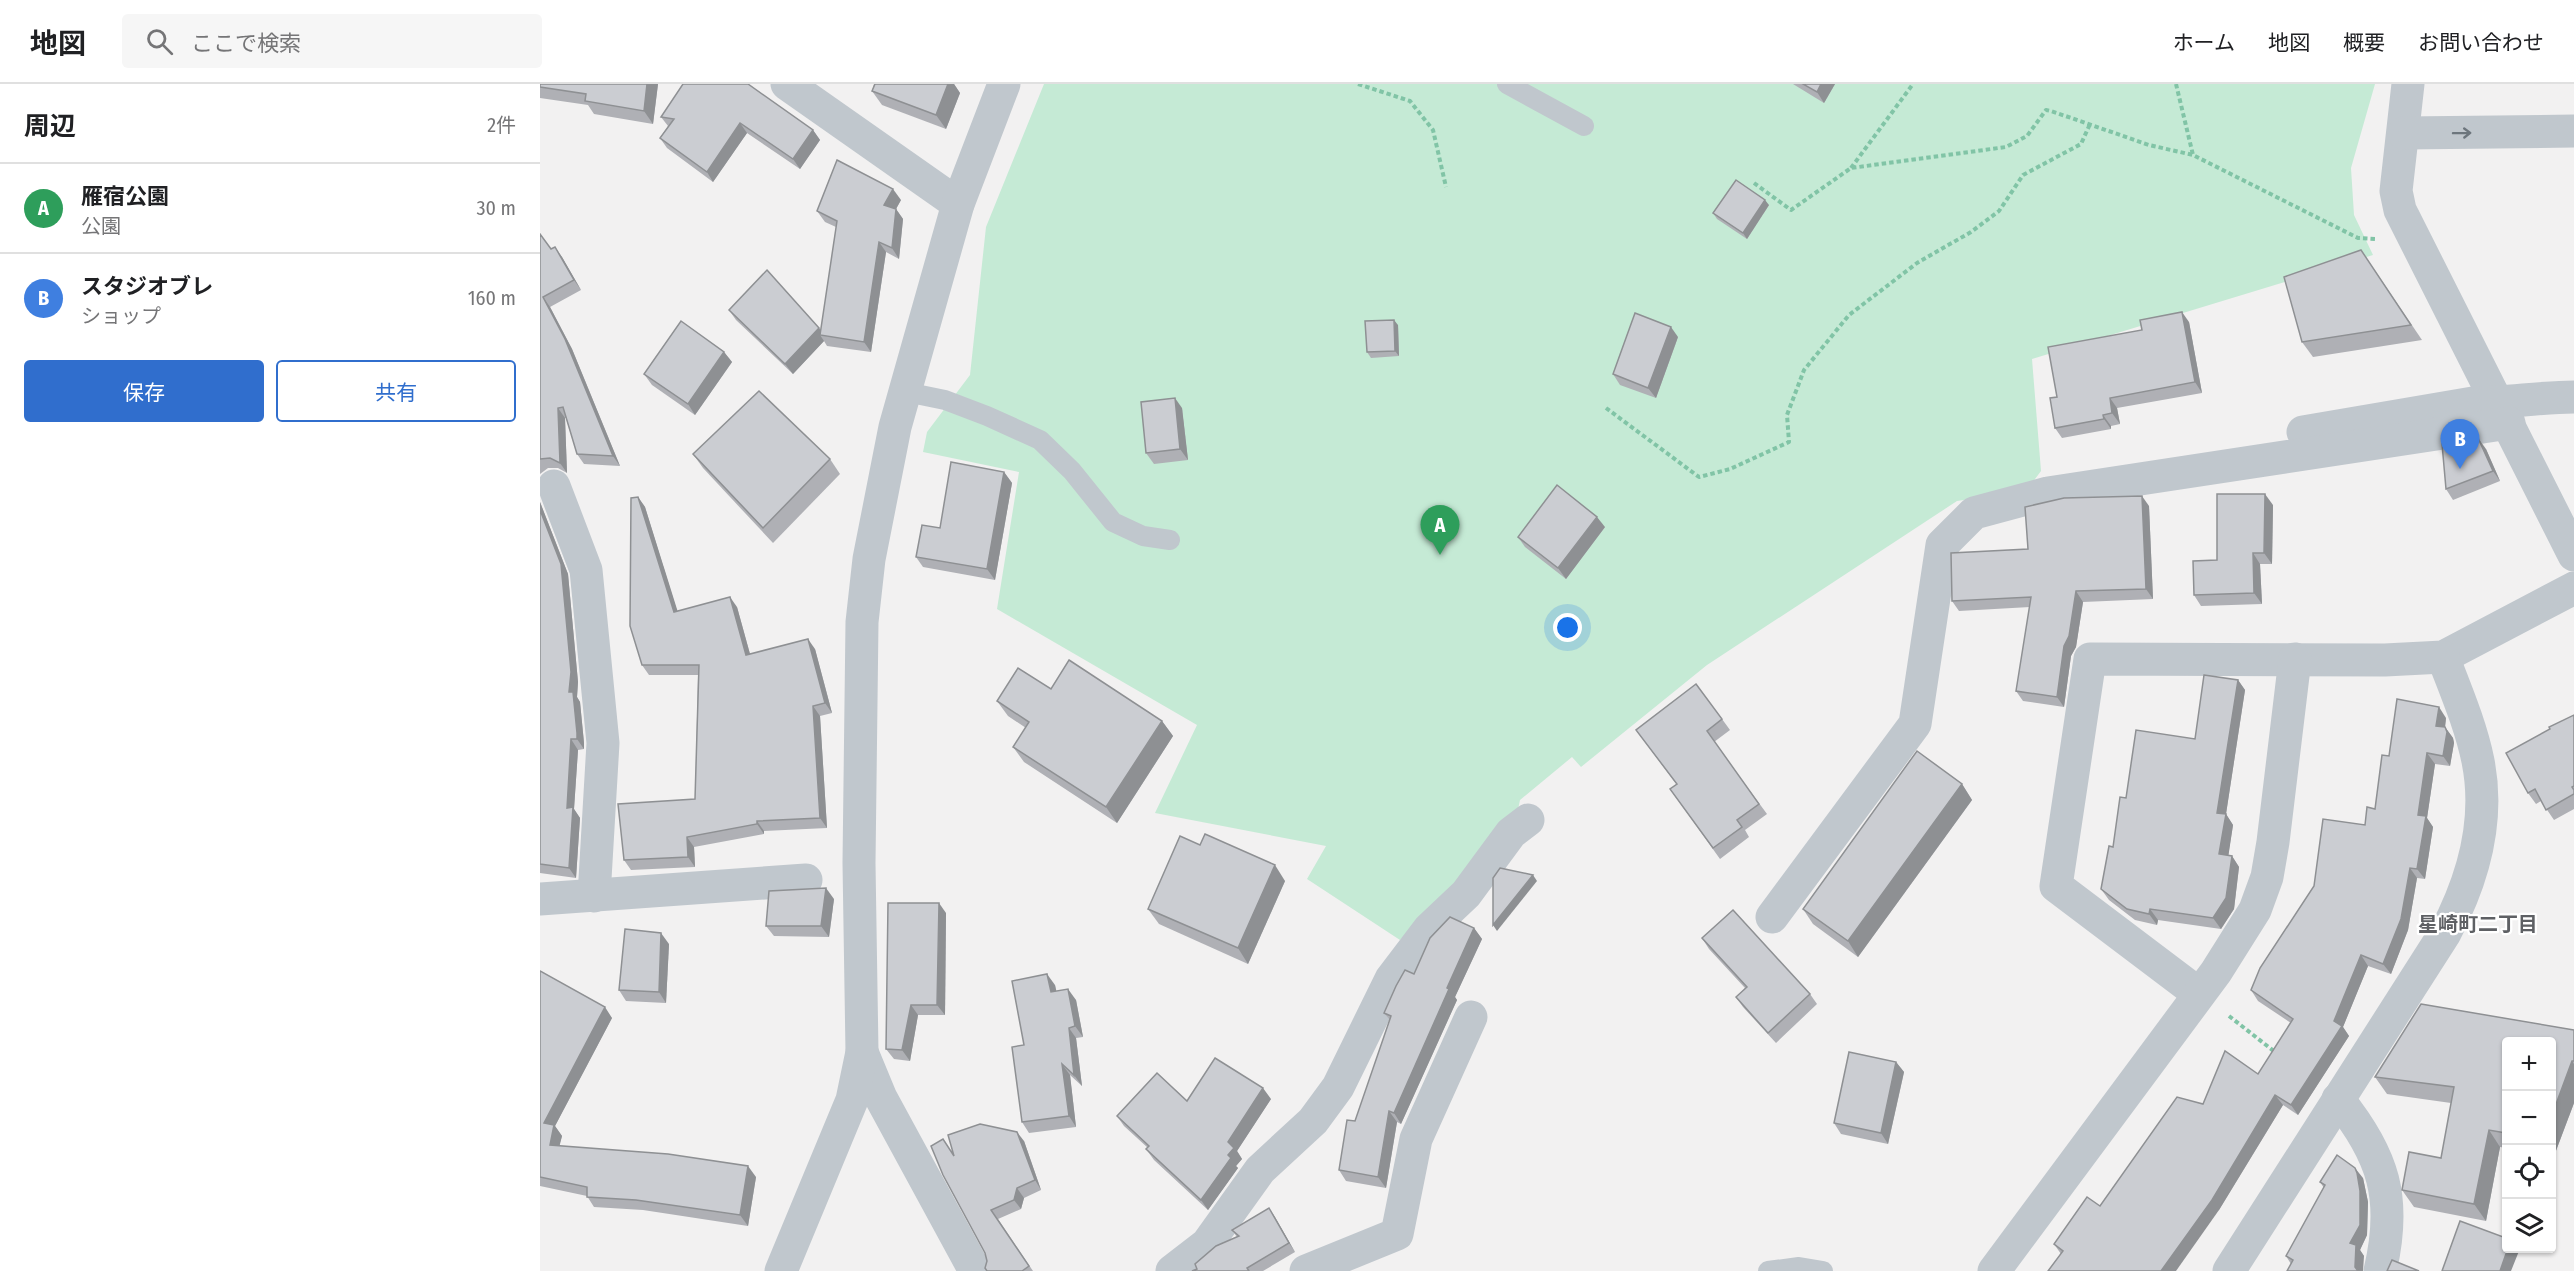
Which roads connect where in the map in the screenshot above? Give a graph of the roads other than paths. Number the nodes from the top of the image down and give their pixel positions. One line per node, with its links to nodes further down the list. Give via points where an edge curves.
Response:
1 (788, 84): 8 (street)
2 (1004, 84): 8 (street)
3 (1507, 84): 5 (lane)
4 (2408, 84): 7 (street)
5 (1584, 126)
6 (2574, 131): 7 (street, one-way to 6)
7 (2404, 133): 11 (street, via 2396,191 2400,210)
8 (958, 204): 9 (street)
9 (906, 392): 14 (lane, via 945,400 1040,440 1072,471 1113,522 1143,536); 26 (street, via 895,427 869,559 862,622)
10 (2574, 398): 11 (street, via 2538,397)
11 (2504, 413): 12 (street, via 2473,403); 15 (street); 23 (street, via 2048,493 1974,513 1942,545 1915,724)
12 (2165, 454)
13 (554, 486): 21 (street, via 586,570 603,743)
14 (1170, 540)
15 (2574, 555)
16 (2574, 588): 17 (street)
17 (2443, 657): 18 (street); 27 (street, via 2478,761 2483,798 2472,872 2445,933)
18 (2295, 659): 24 (street, via 2267,877 2255,910); 24 (street, via 2090,658 2056,886)
19 (1528, 820): 30 (street, via 1511,832 1466,894 1429,928 1390,979 1338,1087 1313,1121 1260,1170 1207,1244)
20 (806, 879): 21 (street)
21 (594, 896): 22 (street)
22 (540, 899)
23 (1772, 917)
24 (2199, 994): 34 (street)
25 (1471, 1017): 31 (street, via 1416,1139 1397,1234)
26 (862, 1052): 28 (street, via 852,1100); 29 (street, via 881,1098)
27 (2338, 1099): 35 (street); 36 (street, via 2360,1126 2384,1181 2386,1245)
28 (782, 1271)
29 (975, 1271)
30 (1172, 1271)
31 (1306, 1271)
32 (1768, 1271): 33 (lane, via 1799,1267)
33 (1823, 1271)
34 (1994, 1271)
35 (2229, 1271)
36 (2380, 1271)

